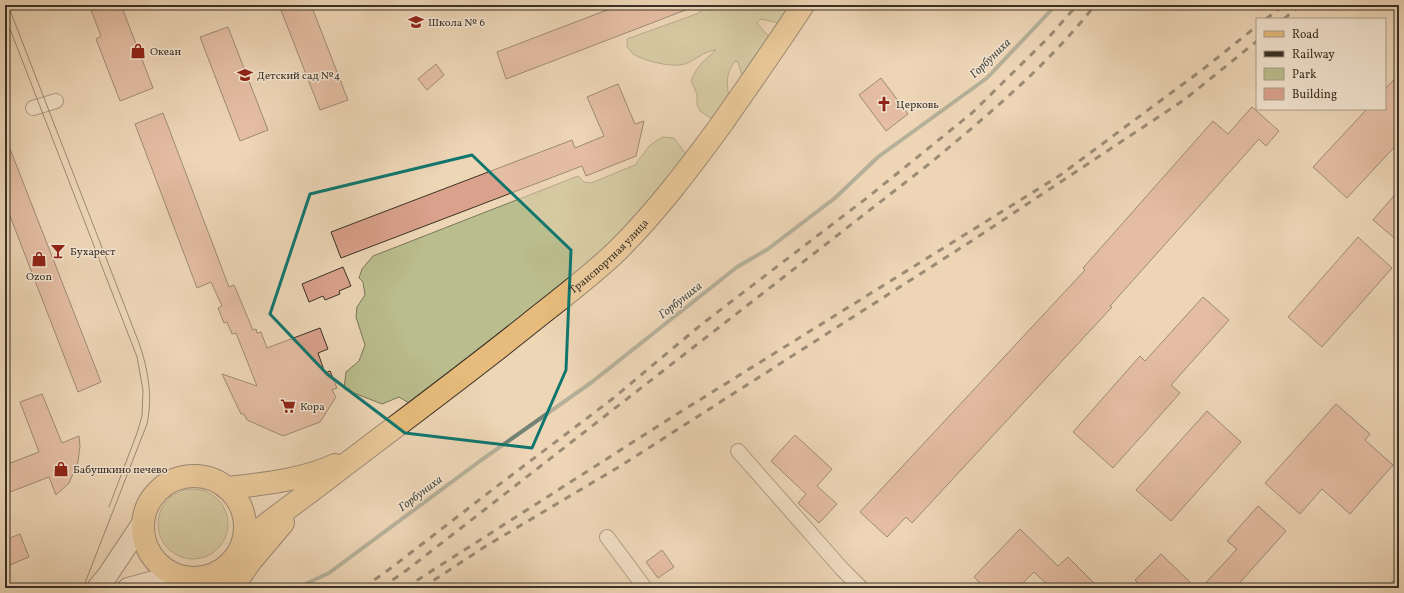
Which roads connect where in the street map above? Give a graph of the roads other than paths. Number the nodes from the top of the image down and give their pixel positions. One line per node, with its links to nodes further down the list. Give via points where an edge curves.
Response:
1 (803, 5): 5 (main road, Транспортная улица, via 700,154 666,198 618,250 486,358)
2 (56, 101): 3 (street)
3 (33, 108)
4 (738, 451): 17 (street)
5 (359, 454): 6 (main road); 7 (main road, via 318,473)
6 (324, 482): 10 (main road); 15 (main road, via 267,541)
7 (228, 488): 8 (main road, via 203,477 188,476 173,481 152,499 146,510); 10 (main road, via 243,513)
8 (144, 522): 12 (main road, via 145,538 151,554 162,566); 14 (main road)
9 (607, 537): 16 (street)
10 (243, 543): 11 (main road)
11 (226, 578): 12 (main road, via 216,573)
12 (188, 580): 13 (main road)
13 (139, 587)
14 (97, 588)
15 (232, 588)
16 (645, 588)
17 (861, 588)

